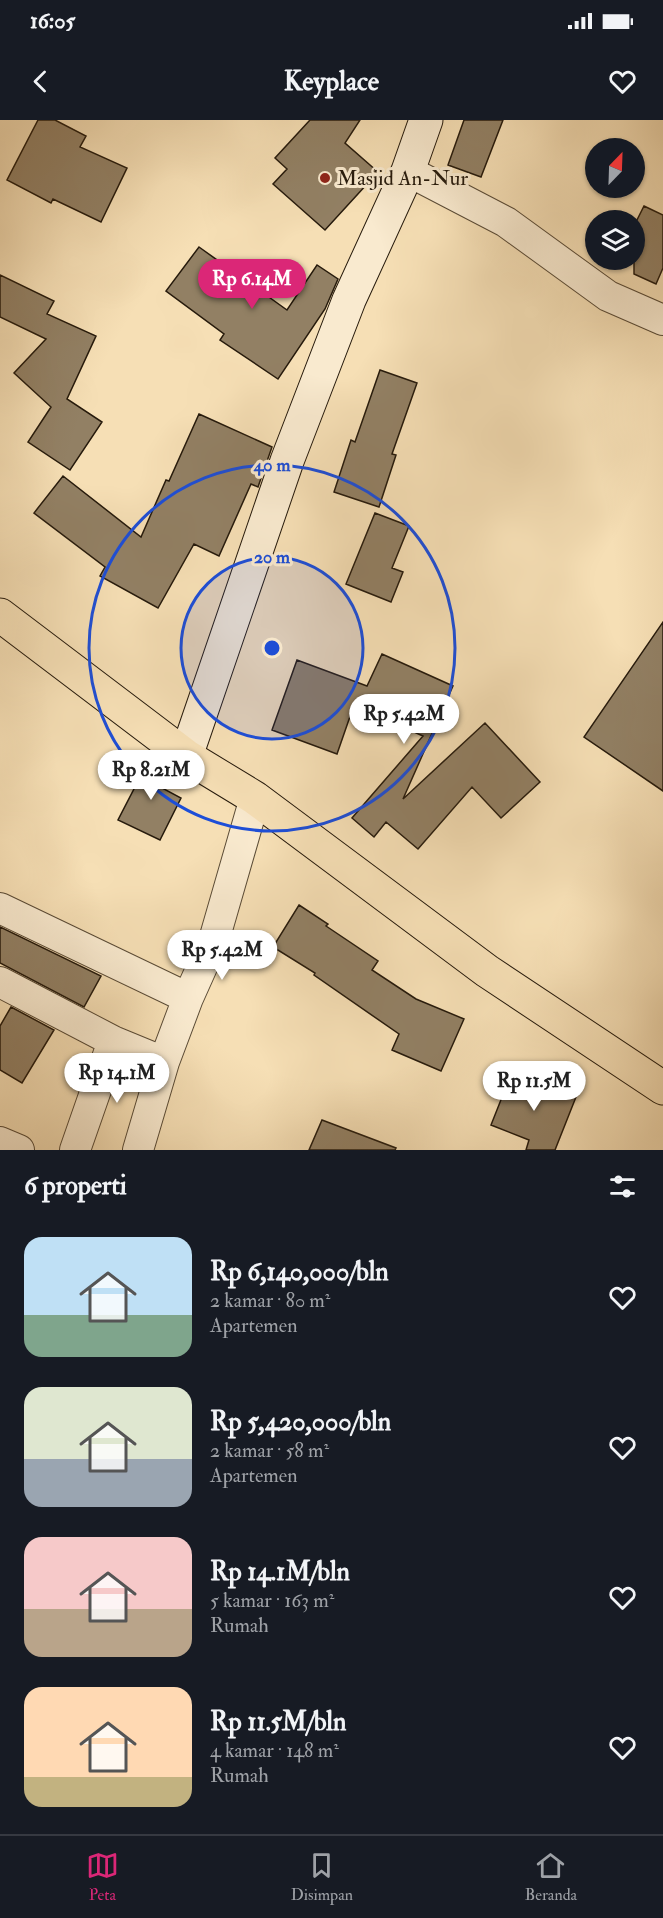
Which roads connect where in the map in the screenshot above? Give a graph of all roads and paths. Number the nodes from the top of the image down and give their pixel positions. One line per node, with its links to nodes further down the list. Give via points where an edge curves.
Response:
1 (426, 120): 2 (street)
2 (408, 171): 3 (street, via 506,222 608,296); 5 (street, via 349,300 287,461)
3 (663, 320)
4 (0, 615): 5 (highway)
5 (186, 756): 6 (highway)
6 (255, 798): 9 (street, via 214,940); 12 (highway, via 487,971)
7 (0, 908): 9 (street)
8 (0, 982): 10 (street)
9 (188, 998): 11 (street)
10 (113, 1041): 11 (street); 15 (street)
11 (164, 1062): 16 (street)
12 (663, 1088)
13 (0, 1142): 14 (street)
14 (19, 1150)
15 (75, 1150)
16 (138, 1150)

